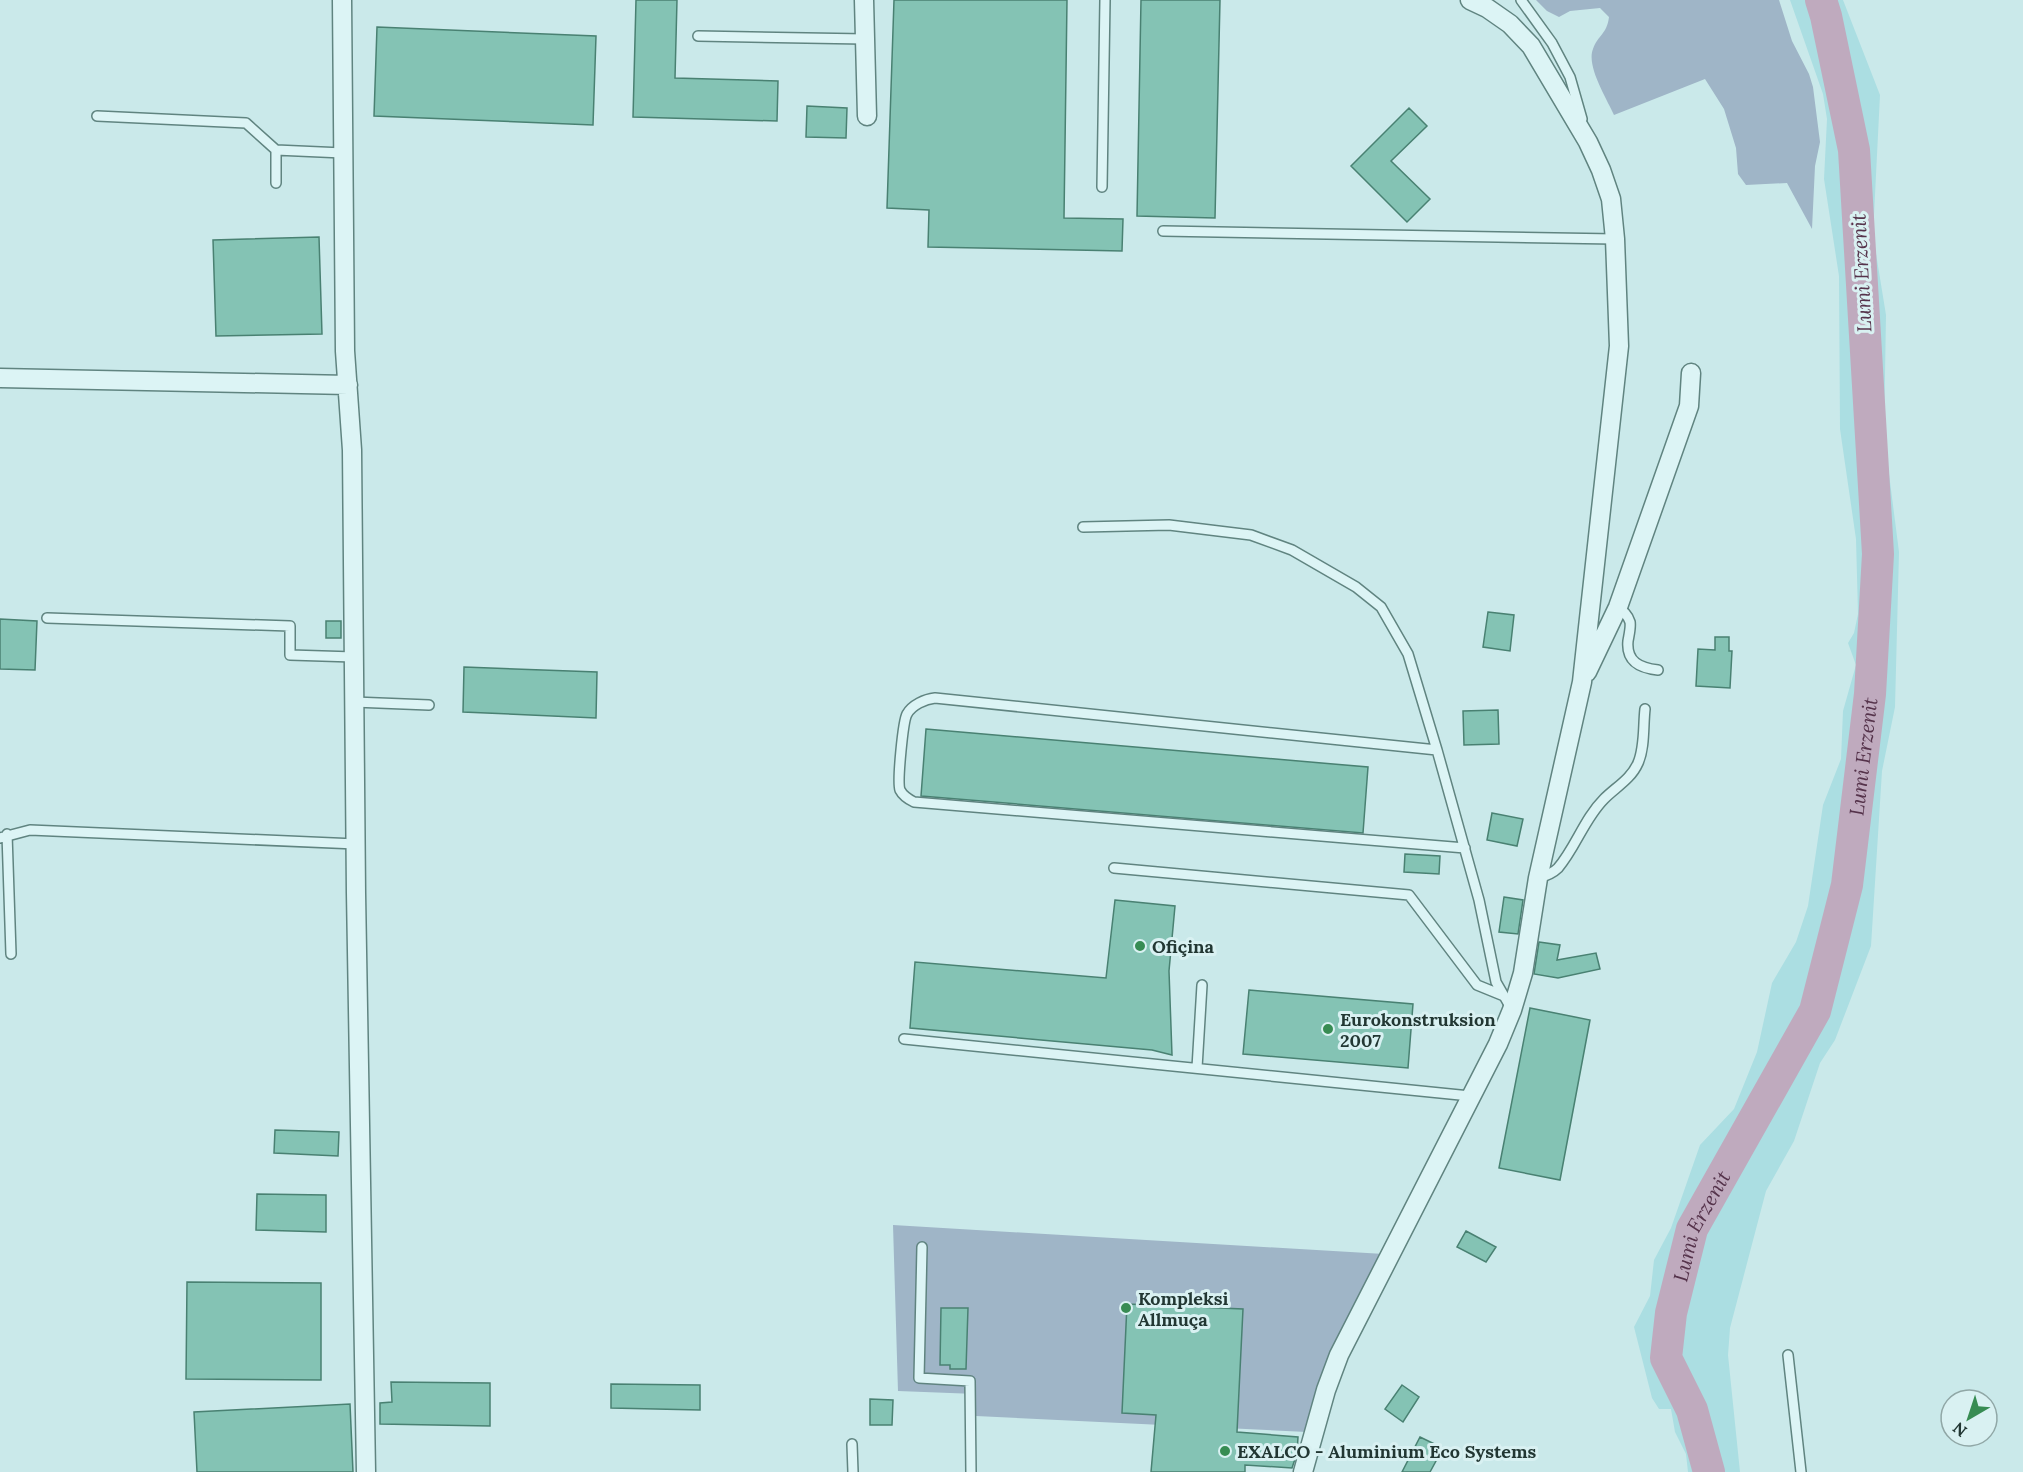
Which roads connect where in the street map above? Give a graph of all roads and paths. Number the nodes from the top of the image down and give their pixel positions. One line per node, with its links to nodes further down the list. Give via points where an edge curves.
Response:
1 (342, 0): 12 (street)
2 (864, 0): 7 (street)
3 (1105, 0): 14 (lane)
4 (1470, 0): 10 (street, via 1510,24 1531,46)
5 (1521, 0): 10 (lane, via 1552,43 1570,77)
6 (698, 36): 7 (lane)
7 (865, 39): 9 (street)
8 (97, 116): 11 (lane, via 246,123)
9 (867, 116)
10 (1588, 142): 16 (street, via 1611,199)
11 (276, 150): 12 (lane); 13 (lane)
12 (343, 153): 19 (street)
13 (276, 183)
14 (1102, 187)
15 (1163, 231): 16 (lane)
16 (1615, 239): 25 (street, via 1619,346)
17 (1691, 373): 21 (street, via 1689,406)
18 (0, 378): 19 (street)
19 (348, 385): 23 (street)
20 (1083, 527): 29 (lane, via 1169,525 1251,535 1292,550 1356,587 1381,607 1408,654)
21 (1618, 607): 24 (lane, via 1631,624 1630,656 1642,668); 25 (street)
22 (47, 618): 23 (lane, via 290,626 290,655)
23 (354, 657): 26 (street)
24 (1658, 670)
25 (1582, 682): 34 (street)
26 (354, 702): 27 (lane); 31 (street)
27 (429, 705)
28 (1645, 708): 34 (lane, via 1642,752 1637,765 1627,780 1593,811 1558,868)
29 (1437, 750): 32 (lane); 32 (lane, via 935,698 926,699 907,713 899,789 904,796 923,804)
30 (4, 836): 31 (lane, via 30,830); 35 (lane)
31 (356, 844): 44 (street)
32 (1465, 848): 37 (lane, via 1496,982)
33 (1114, 868): 37 (lane, via 1409,895 1477,985)
34 (1538, 879): 37 (street, via 1522,972)
35 (11, 954)
36 (1202, 986): 39 (lane)
37 (1508, 1003): 40 (street, via 1498,1044)
38 (904, 1039): 39 (lane)
39 (1197, 1068): 40 (lane)
40 (1470, 1096): 47 (street, via 1339,1355)
41 (922, 1247): 46 (lane, via 919,1378 970,1382)
42 (1788, 1355): 48 (lane)
43 (852, 1444): 45 (lane)
44 (366, 1472)
45 (853, 1472)
46 (971, 1472)
47 (1303, 1472)
48 (1801, 1472)

